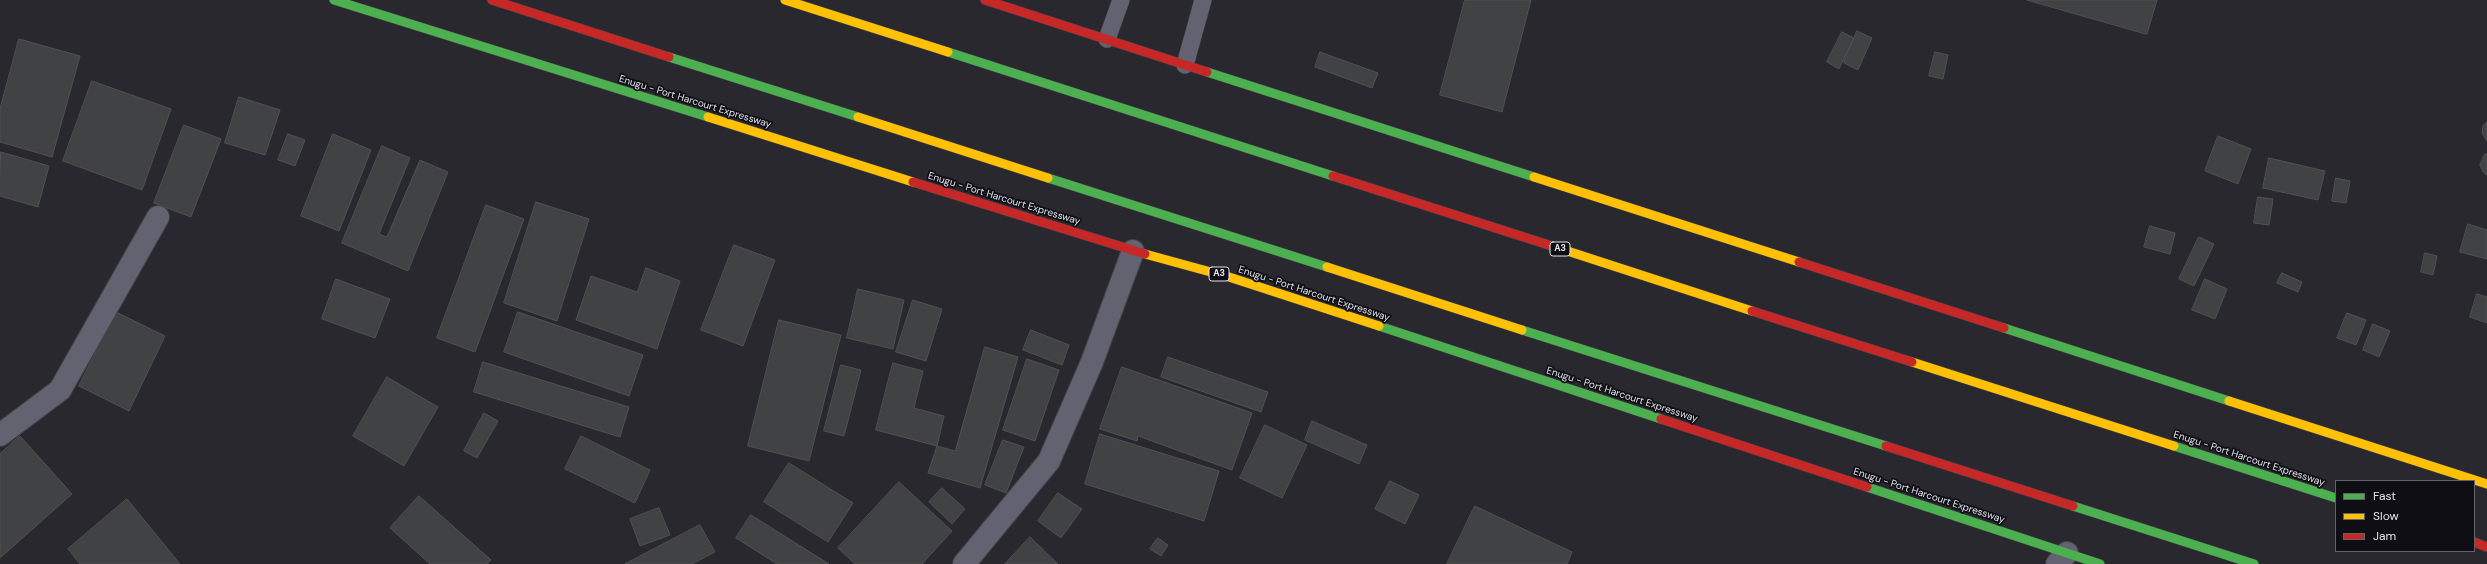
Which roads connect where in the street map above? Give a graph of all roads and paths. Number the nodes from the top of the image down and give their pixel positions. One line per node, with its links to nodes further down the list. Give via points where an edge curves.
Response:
1 (334, 0): 10 (main road, Enugu - Port Harcourt Expressway / A3)
2 (492, 0): 21 (main road)
3 (784, 0): 15 (main road, Enugu - Port Harcourt Expressway / A3)
4 (985, 0): 7 (main road)
5 (1121, 0): 7 (lane)
6 (1203, 0): 8 (lane)
7 (1107, 39): 8 (main road)
8 (1185, 65): 13 (main road)
9 (158, 217): 11 (street, via 60,390)
10 (1133, 250): 18 (main road, Enugu - Port Harcourt Expressway / A3, via 1229,277); 19 (street, via 1092,362 1049,461)
11 (0, 435)
12 (2475, 480): 14 (main road)
13 (2475, 480)
14 (2487, 484)
15 (2335, 498)
16 (2475, 542): 17 (main road)
17 (2487, 546)
18 (2062, 559): 20 (main road, Enugu - Port Harcourt Expressway / A3)
19 (964, 564)
20 (2100, 564)
21 (2254, 564)

